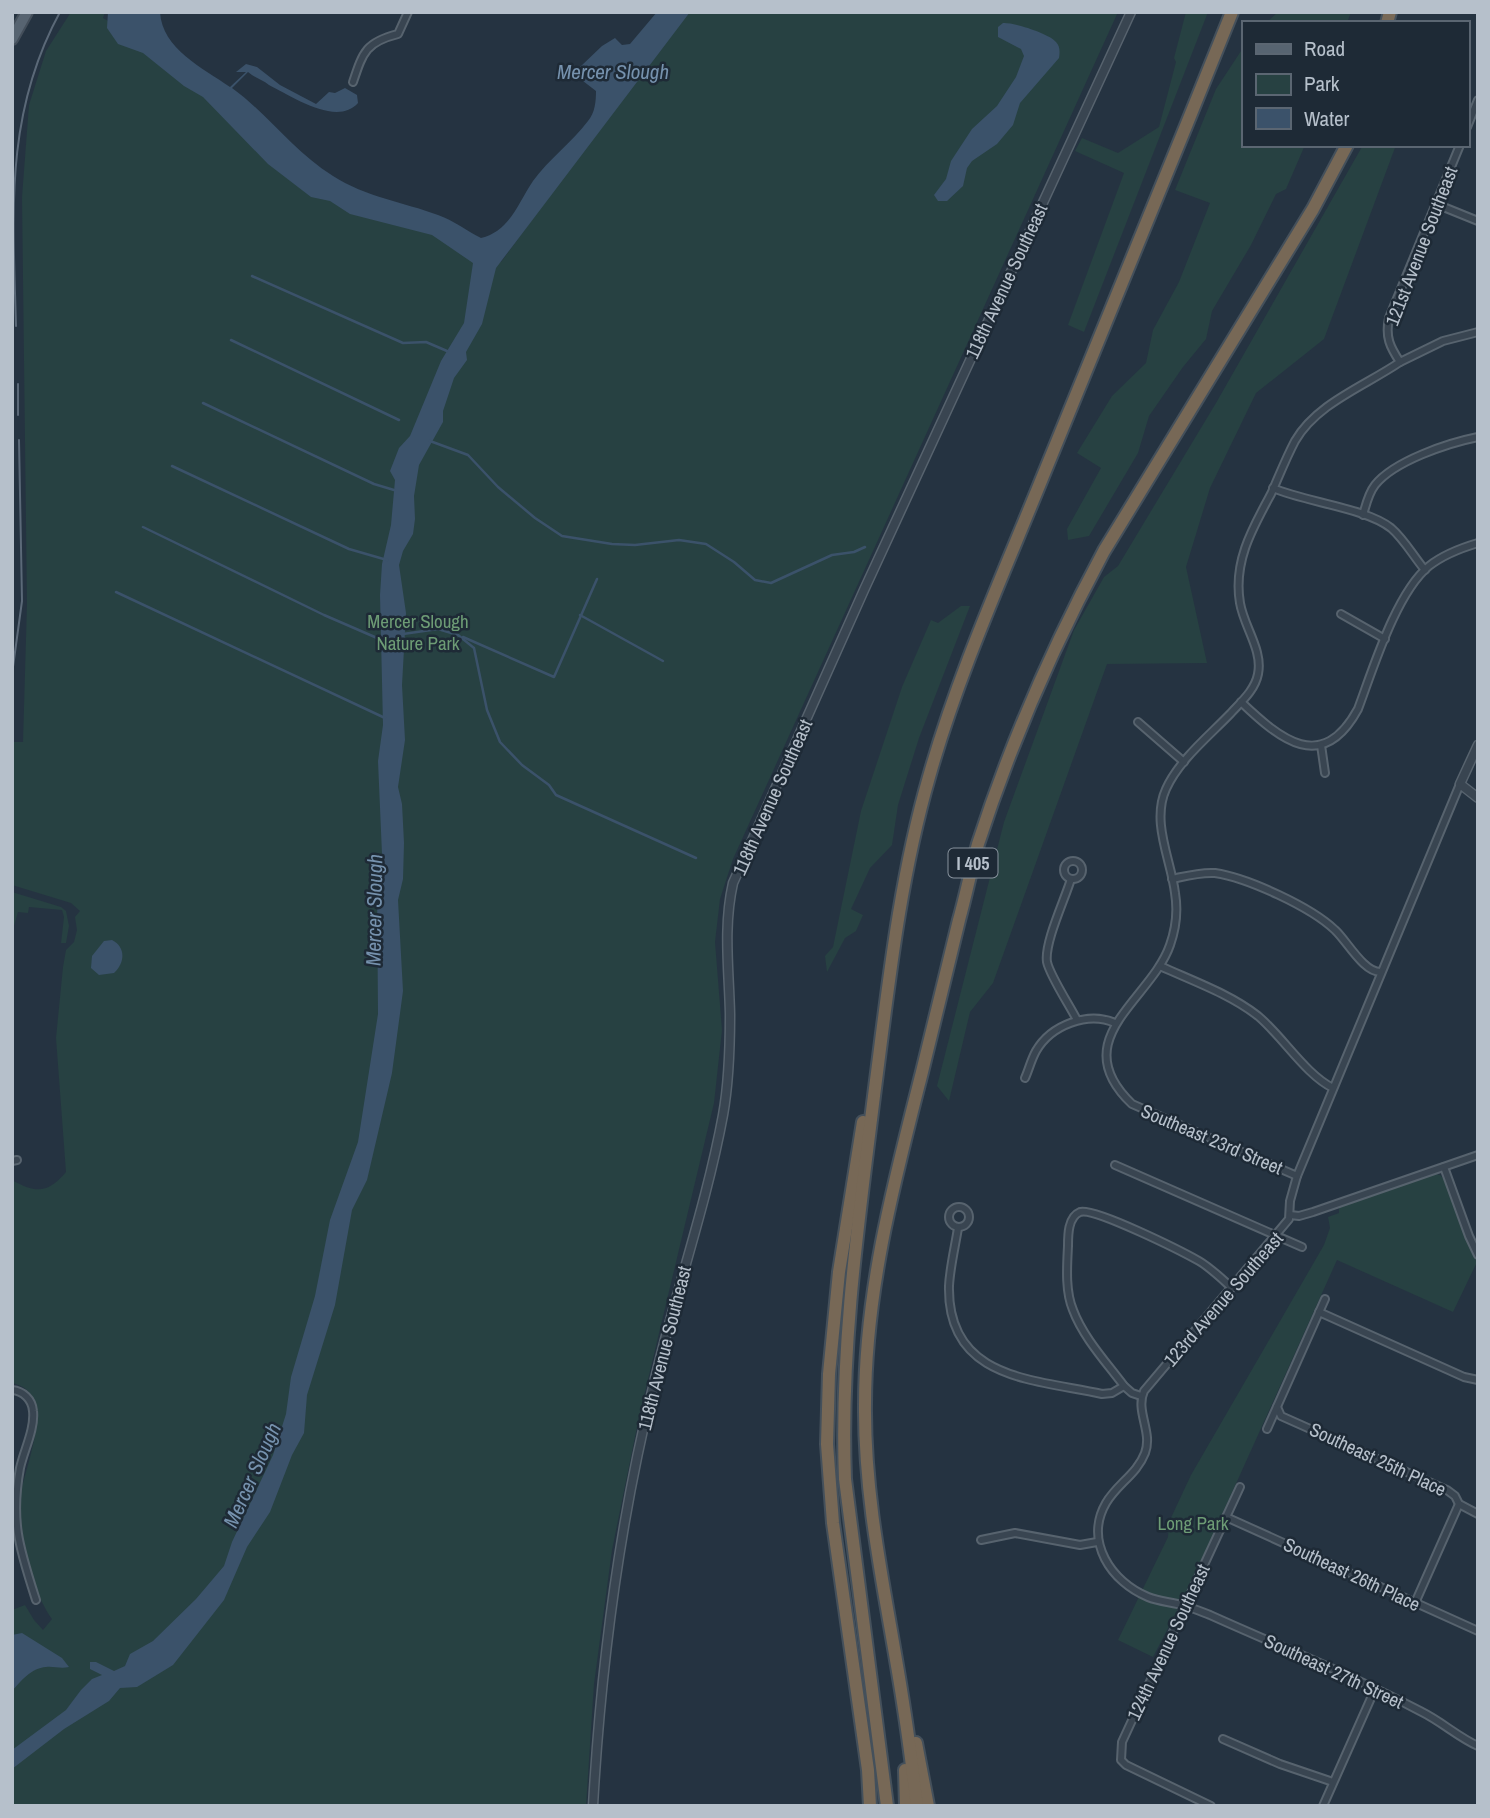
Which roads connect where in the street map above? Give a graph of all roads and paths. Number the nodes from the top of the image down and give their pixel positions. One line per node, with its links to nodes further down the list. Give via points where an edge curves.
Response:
1 (27, 12): 5 (main road)
2 (408, 12): 6 (street, via 398,34 367,48)
3 (1131, 12): 73 (street, 118th Avenue Southeast, via 733,883 726,925 730,1038 725,1100 653,1385 617,1560 603,1666)
4 (1230, 12): 34 (highway, via 953,701 917,821)
5 (12, 39)
6 (353, 82)
7 (1478, 100): 8 (street)
8 (1474, 120)
9 (1346, 147): 67 (highway, I 405, via 1314,209 1081,595 1019,728 977,848 894,1185 877,1261 869,1330 865,1406 870,1488)
10 (1459, 147): 11 (street, 121st Avenue Southeast)
11 (1436, 204): 12 (street); 14 (street, 121st Avenue Southeast, via 1387,327 1388,344)
12 (1478, 222)
13 (1478, 332): 14 (street, via 1443,341)
14 (1400, 362): 16 (street, via 1307,424)
15 (1478, 438): 17 (street, via 1451,444 1395,469 1375,485)
16 (1273, 488): 17 (street); 22 (street, via 1239,569 1241,610 1259,668)
17 (1363, 515): 19 (street, via 1393,530)
18 (1478, 543): 19 (street, via 1450,553)
19 (1425, 570): 21 (street, via 1407,592)
20 (1341, 614): 21 (street)
21 (1385, 639): 24 (street, via 1352,720)
22 (1241, 702): 24 (street, via 1279,737 1310,746); 26 (street)
23 (1138, 722): 26 (street)
24 (1321, 744): 27 (street)
25 (1478, 745): 28 (street, 123rd Avenue Southeast)
26 (1184, 762): 31 (street, via 1164,792 1161,807)
27 (1325, 773)
28 (1461, 784): 29 (street); 33 (street, 123rd Avenue Southeast)
29 (1478, 798)
30 (1071, 878): 35 (street, via 1047,958)
31 (1172, 878): 32 (street, via 1177,919); 33 (street, via 1214,873 1280,896 1327,923 1369,969)
32 (1160, 966): 36 (street); 38 (street, via 1247,1008 1280,1036 1315,1077)
33 (1381, 972): 38 (street, 123rd Avenue Southeast)
34 (886, 1005): 74 (highway, via 844,1230 829,1374 827,1444); 75 (highway, via 849,1314 843,1434)
35 (1077, 1020): 36 (street, via 1098,1017); 37 (street, via 1040,1045)
36 (1115, 1023): 42 (street, Southeast 23rd Street, via 1108,1062 1132,1104)
37 (1025, 1078)
38 (1333, 1088): 42 (street, 123rd Avenue Southeast)
39 (1478, 1155): 41 (street)
40 (1115, 1165): 45 (street)
41 (1444, 1167): 43 (street, via 1313,1212); 47 (street)
42 (1297, 1176): 43 (street, 123rd Avenue Southeast)
43 (1290, 1215): 45 (street, 123rd Avenue Southeast)
44 (958, 1228): 52 (street, via 950,1302 965,1346 993,1368 1021,1378 1102,1394)
45 (1277, 1236): 46 (street); 48 (street, 123rd Avenue Southeast)
46 (1302, 1247)
47 (1478, 1255)
48 (1232, 1288): 52 (street, via 1186,1254 1103,1216 1079,1213 1069,1231 1072,1308); 54 (street, 123rd Avenue Southeast)
49 (1325, 1299): 50 (street)
50 (1319, 1312): 51 (street); 55 (street)
51 (1478, 1380)
52 (1124, 1386): 54 (street)
53 (12, 1390): 63 (street, via 28,1398 34,1413 14,1515)
54 (1141, 1396): 62 (street, via 1147,1447 1136,1470 1105,1505)
55 (1277, 1406): 56 (street); 58 (street, Southeast 25th Place, via 1281,1416 1447,1490)
56 (1267, 1429)
57 (1240, 1487): 60 (street, 124th Avenue Southeast)
58 (1459, 1504): 59 (street, Southeast 25th Place); 64 (street)
59 (1478, 1514)
60 (1226, 1517): 64 (street, Southeast 26th Place); 65 (street, 124th Avenue Southeast)
61 (981, 1539): 62 (street, via 1015,1533 1080,1545)
62 (1097, 1542): 65 (street, via 1107,1563 1135,1590 1154,1600)
63 (36, 1600)
64 (1415, 1602): 66 (street, Southeast 26th Place)
65 (1185, 1606): 68 (street, Southeast 27th Street); 79 (street, 124th Avenue Southeast, via 1122,1742 1121,1760)
66 (1478, 1631)
67 (895, 1662): 69 (highway, I 405); 78 (highway)
68 (1375, 1689): 71 (street, Southeast 27th Street); 72 (street)
69 (904, 1706): 76 (highway); 77 (highway, I 405)
70 (1223, 1739): 72 (street)
71 (1478, 1746)
72 (1333, 1782): 80 (street)
73 (593, 1806)
74 (870, 1806)
75 (887, 1806)
76 (906, 1806)
77 (917, 1806)
78 (928, 1806)
79 (1211, 1806)
80 (1323, 1806)

